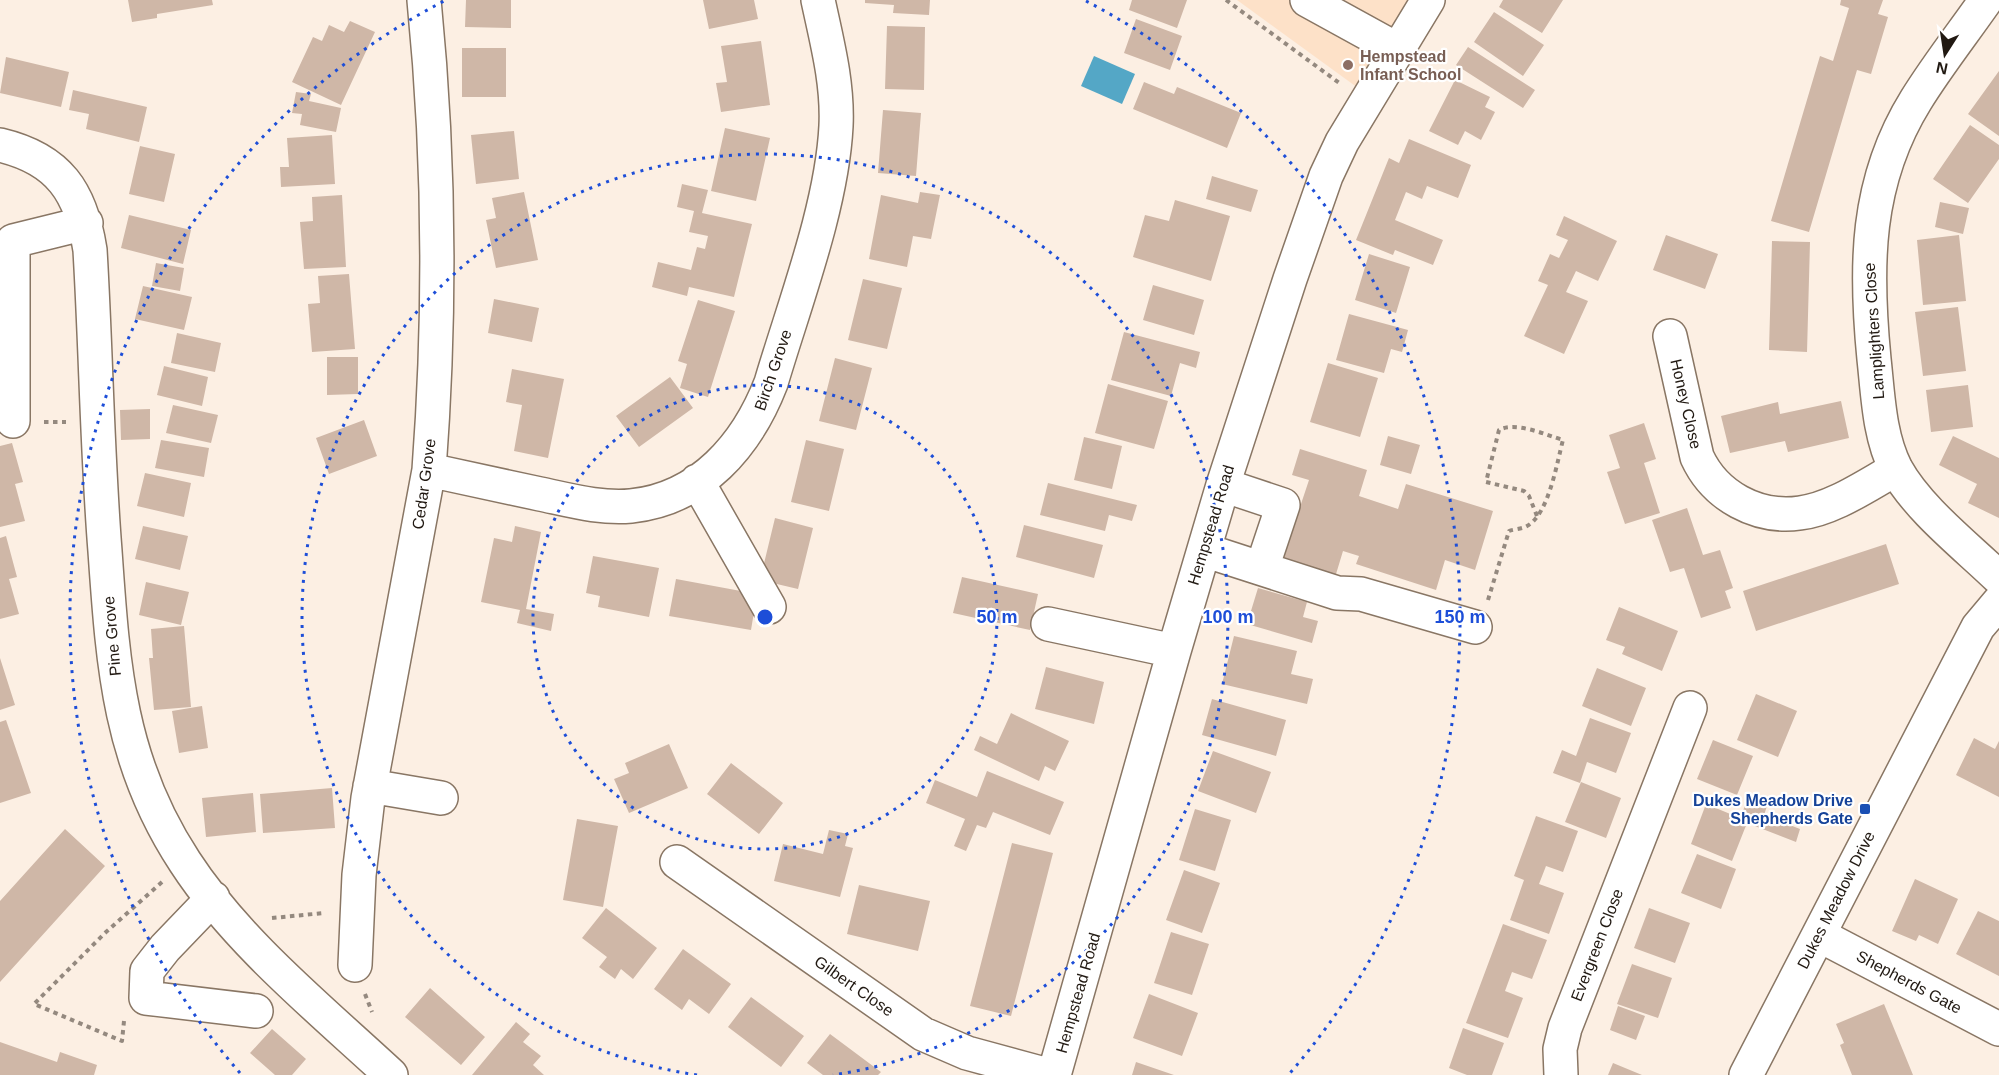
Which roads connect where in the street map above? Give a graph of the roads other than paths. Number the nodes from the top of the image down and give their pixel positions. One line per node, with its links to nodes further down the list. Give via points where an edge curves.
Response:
1 (424, 0): 12 (street, Cedar Grove, via 435,135 439,262)
2 (818, 0): 13 (street, Birch Grove, via 836,105 829,185 759,415 732,452)
3 (1307, 0): 6 (street)
4 (1428, 0): 6 (street, Hempstead Road)
5 (1986, 0): 11 (street, Lamplighters Close, via 1906,118 1873,212 1868,263 1871,326 1884,436)
6 (1398, 50): 14 (street, Hempstead Road, via 1326,176)
7 (0, 145): 8 (street, Pine Grove, via 37,158 54,170 79,203)
8 (86, 223): 10 (street, via 13,241); 27 (street, Pine Grove, via 102,519 117,687 145,785 185,862)
9 (1670, 336): 11 (street, Honey Close, via 1697,457 1704,471 1730,497 1766,512 1800,513 1836,501)
10 (24, 422)
11 (1896, 469): 17 (street, Lamplighters Close, via 1913,493)
12 (429, 470): 13 (street, Birch Grove, via 604,506 653,501); 24 (street, Cedar Grove)
13 (697, 481): 19 (street)
14 (1223, 484): 15 (street, Hempstead Road); 16 (street, via 1283,505)
15 (1204, 550): 16 (street); 22 (street, Hempstead Road)
16 (1262, 568): 21 (street, via 1337,593 1361,594)
17 (1999, 578)
18 (1999, 602): 28 (street, Dukes Meadow Drive, via 1978,627)
19 (770, 607)
20 (1048, 624): 22 (street)
21 (1475, 627)
22 (1174, 651): 34 (street, Hempstead Road)
23 (1690, 708): 35 (street, Evergreen Close, via 1565,1028)
24 (370, 786): 25 (street); 29 (street, Cedar Grove)
25 (441, 798)
26 (677, 862): 33 (street, Gilbert Close, via 922,1034 967,1053)
27 (223, 910): 30 (street, via 165,948 147,971 146,998); 32 (street, Pine Grove, via 310,1000)
28 (1819, 935): 31 (street, Shepherds Gate); 36 (street, Dukes Meadow Drive)
29 (355, 964)
30 (256, 1011)
31 (1999, 1029)
32 (391, 1075)
33 (1048, 1075)
34 (1054, 1075)
35 (1560, 1075)
36 (1746, 1075)

